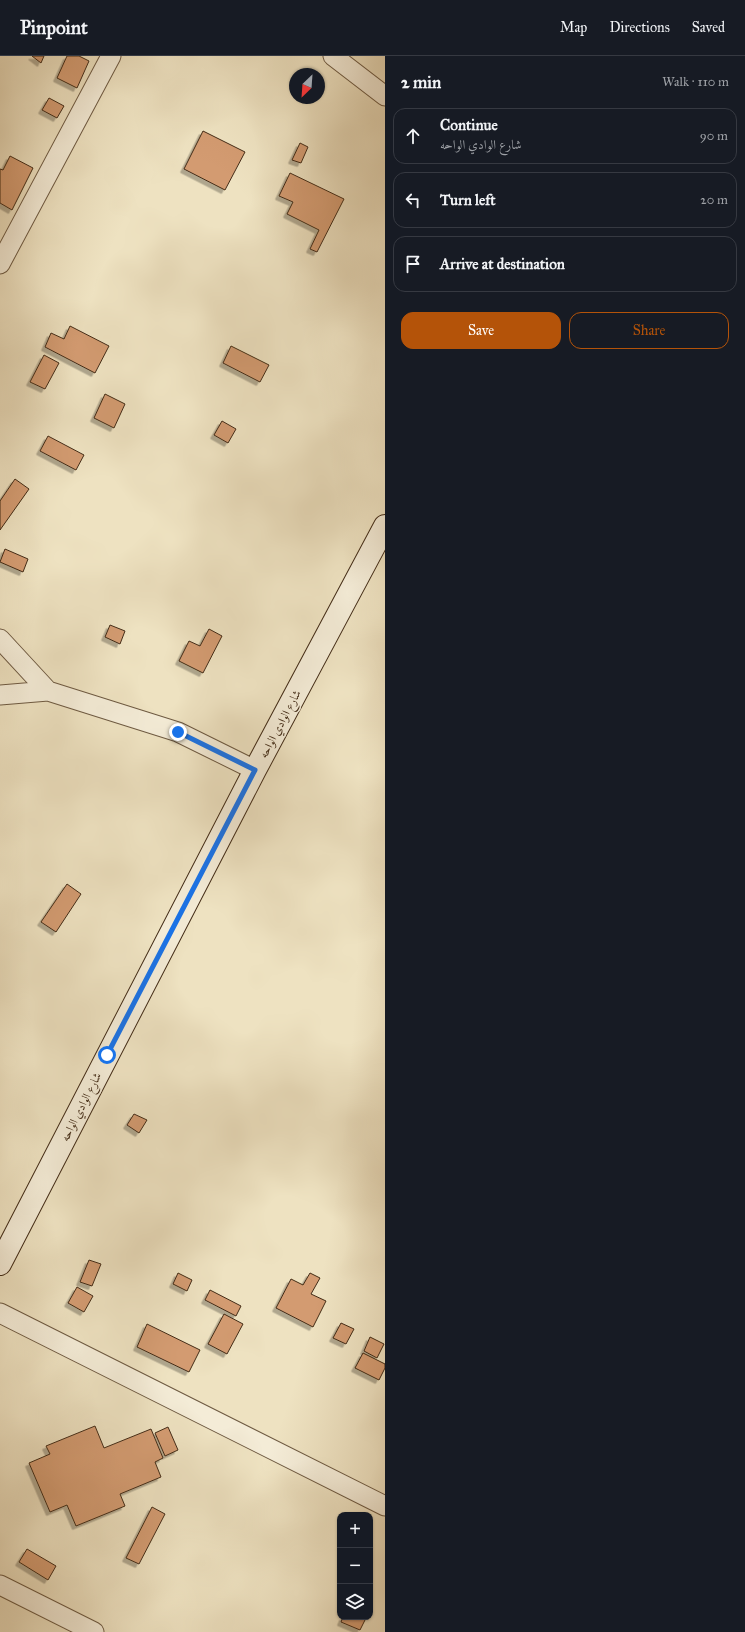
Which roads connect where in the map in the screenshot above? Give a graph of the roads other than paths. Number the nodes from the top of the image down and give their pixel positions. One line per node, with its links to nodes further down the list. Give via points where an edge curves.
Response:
1 (111, 56): 4 (street)
2 (333, 56): 3 (street)
3 (385, 96)
4 (0, 264)
5 (385, 526): 9 (main road, شارع الوادي الواحه)
6 (0, 639): 7 (street)
7 (48, 691): 8 (street); 9 (street, via 178,732)
8 (0, 695)
9 (255, 770): 10 (main road, شارع الوادي الواحه)
10 (0, 1264)
11 (0, 1313): 12 (street)
12 (385, 1506)
13 (0, 1585): 14 (street)
14 (94, 1632)

